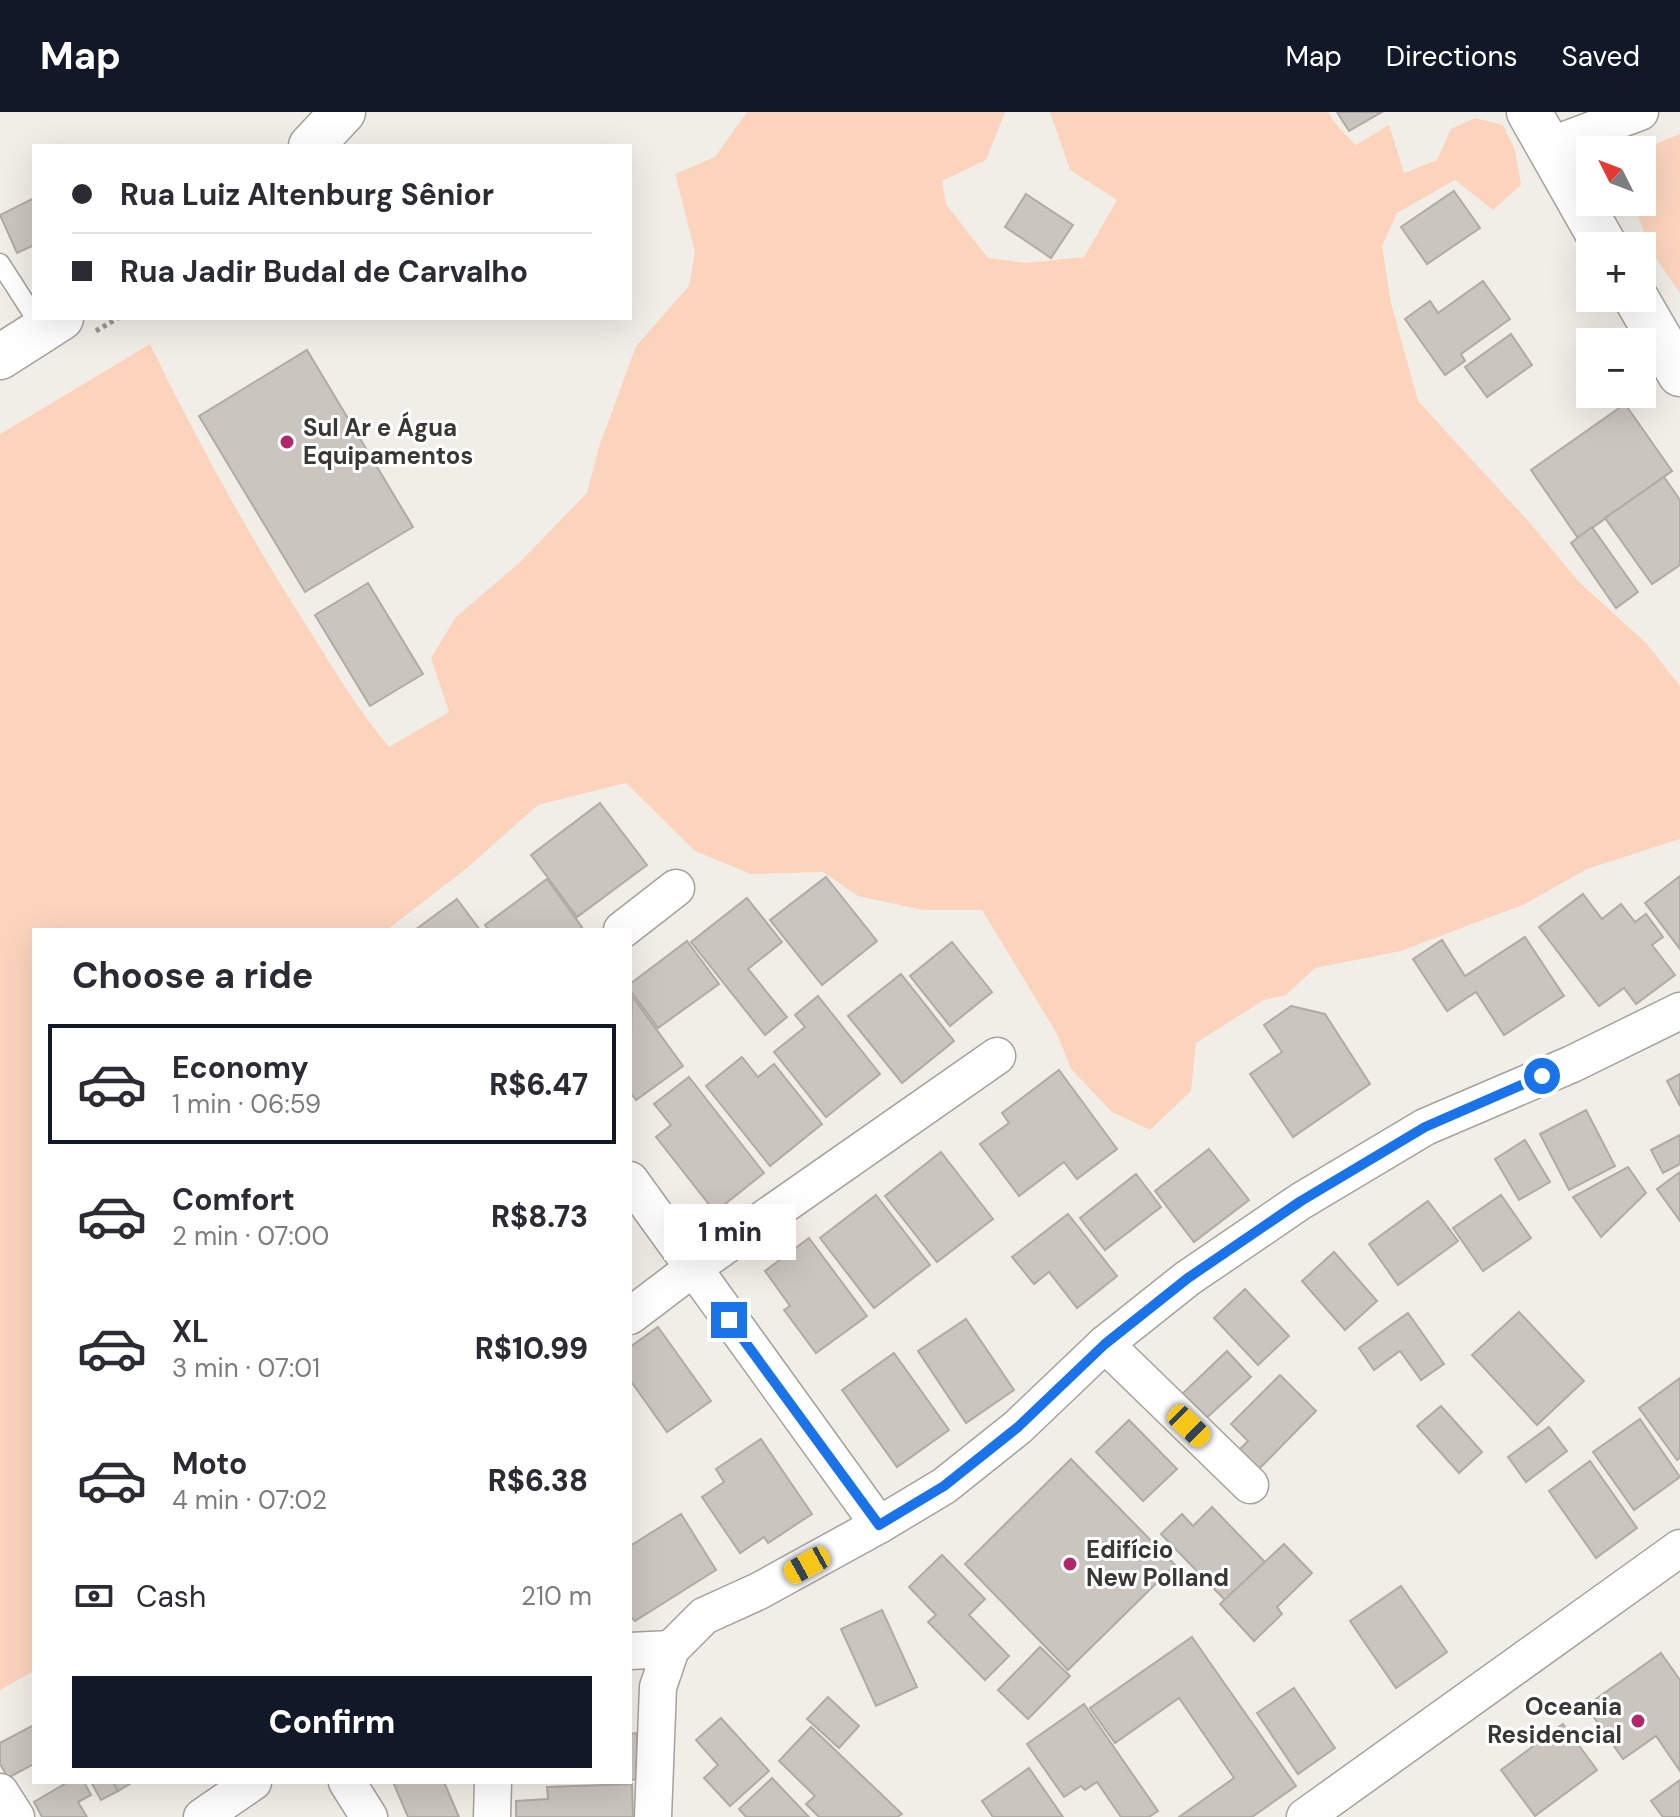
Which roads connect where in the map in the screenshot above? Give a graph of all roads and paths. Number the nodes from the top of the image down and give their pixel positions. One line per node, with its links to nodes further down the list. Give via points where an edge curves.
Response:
1 (343, 112): 4 (main road)
2 (1640, 112): 3 (street)
3 (1539, 129): 5 (main road)
4 (313, 144)
5 (1597, 232)
6 (0, 263): 7 (lane)
7 (32, 305)
8 (1644, 312): 11 (main road)
9 (43, 320): 10 (main road)
10 (0, 357)
11 (1680, 374)
12 (676, 888): 13 (street)
13 (625, 928)
14 (1680, 1011): 19 (street, via 1425,1127 1301,1201 1188,1278)
15 (997, 1056): 17 (street)
16 (632, 1183): 17 (street)
17 (692, 1269): 18 (street); 21 (street)
18 (632, 1314)
19 (1105, 1344): 20 (street); 21 (street, via 1018,1427 944,1486)
20 (1250, 1485)
21 (879, 1525): 23 (street, via 704,1616)
22 (1680, 1548): 34 (street)
23 (671, 1649): 24 (street); 33 (street, via 658,1687)
24 (632, 1651)
25 (250, 1784): 30 (street)
26 (348, 1784): 31 (street)
27 (493, 1784): 32 (street)
28 (0, 1792): 29 (street)
29 (16, 1817)
30 (202, 1817)
31 (369, 1817)
32 (492, 1817)
33 (653, 1817)
34 (1305, 1817)

